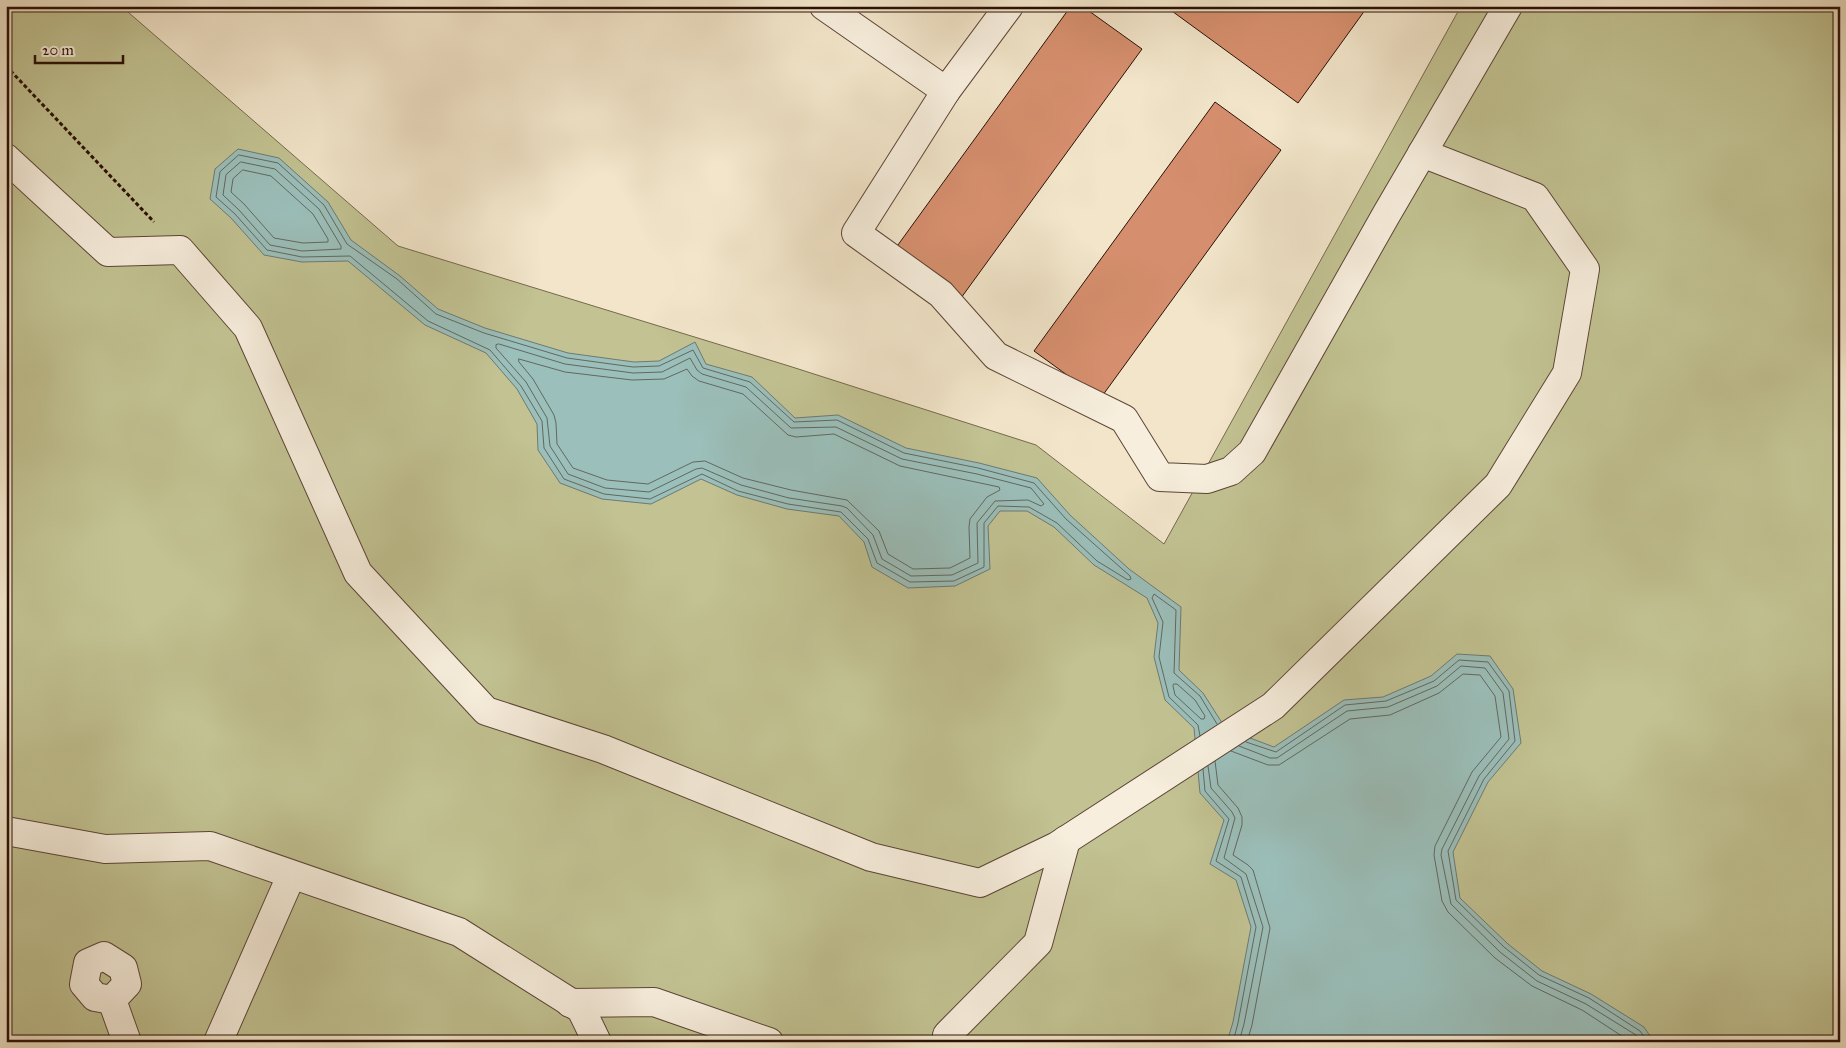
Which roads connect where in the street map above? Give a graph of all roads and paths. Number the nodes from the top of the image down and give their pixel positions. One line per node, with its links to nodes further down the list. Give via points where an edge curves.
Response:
1 (824, 6): 5 (street)
2 (1009, 6): 5 (street)
3 (1508, 6): 6 (street)
4 (6, 66): 8 (path)
5 (946, 91): 6 (street, via 856,233 941,294 996,356 1124,419 1160,477 1207,479 1231,471 1252,452)
6 (1422, 153): 10 (street, via 1535,197 1585,269 1567,373 1498,485 1274,706)
7 (6, 158): 8 (street, via 108,252)
8 (180, 250): 10 (street, via 248,328 358,573 486,711 603,749 871,857 980,883)
9 (6, 831): 11 (street, via 105,849 210,846)
10 (1066, 840): 18 (street, via 1038,943 947,1034)
11 (291, 876): 13 (street, via 459,932); 15 (street)
12 (112, 1000): 14 (street)
13 (570, 1002): 16 (street, via 581,1009); 17 (street, via 654,1002)
14 (127, 1042)
15 (218, 1042)
16 (597, 1042)
17 (769, 1042)
18 (946, 1042)

